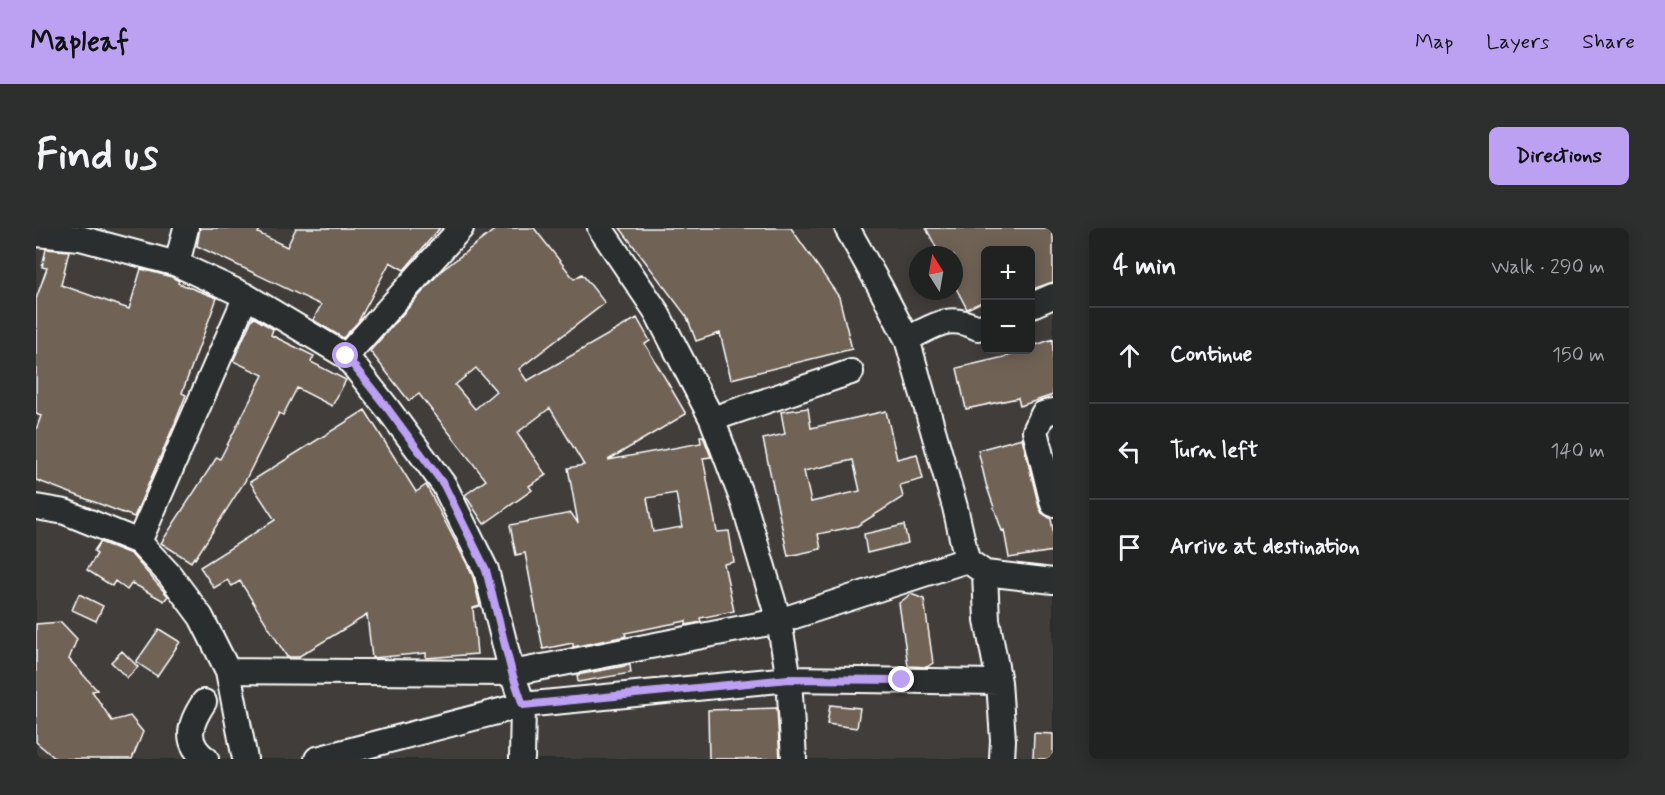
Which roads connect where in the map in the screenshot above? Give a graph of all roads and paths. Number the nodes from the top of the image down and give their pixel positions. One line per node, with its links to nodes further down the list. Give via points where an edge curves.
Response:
1 (186, 228): 6 (street)
2 (461, 228): 12 (street)
3 (600, 228): 15 (street, via 656,311)
4 (847, 228): 11 (street)
5 (36, 234): 6 (street, via 80,238)
6 (177, 264): 7 (street)
7 (246, 296): 12 (street); 18 (street)
8 (1053, 296): 9 (street)
9 (1035, 304)
10 (981, 327): 11 (street, via 946,321)
11 (907, 339): 19 (street)
12 (346, 356): 23 (street, via 444,485 486,570)
13 (851, 372): 15 (street)
14 (1053, 411): 16 (street, via 1043,414 1035,431)
15 (712, 419): 21 (street, via 744,504)
16 (1053, 504)
17 (36, 507): 18 (street, via 65,512)
18 (139, 542): 22 (street, via 201,617)
19 (976, 567): 20 (street); 21 (street); 25 (street)
20 (1053, 581)
21 (779, 621): 23 (street); 24 (street)
22 (228, 671): 23 (street); 29 (street)
23 (512, 673): 27 (street)
24 (789, 679): 25 (street); 27 (street); 32 (street)
25 (999, 682): 33 (street)
26 (204, 702): 28 (street, via 190,730)
27 (523, 705): 30 (street); 31 (street)
28 (197, 756)
29 (245, 759)
30 (317, 759)
31 (522, 759)
32 (794, 759)
33 (1002, 759)

